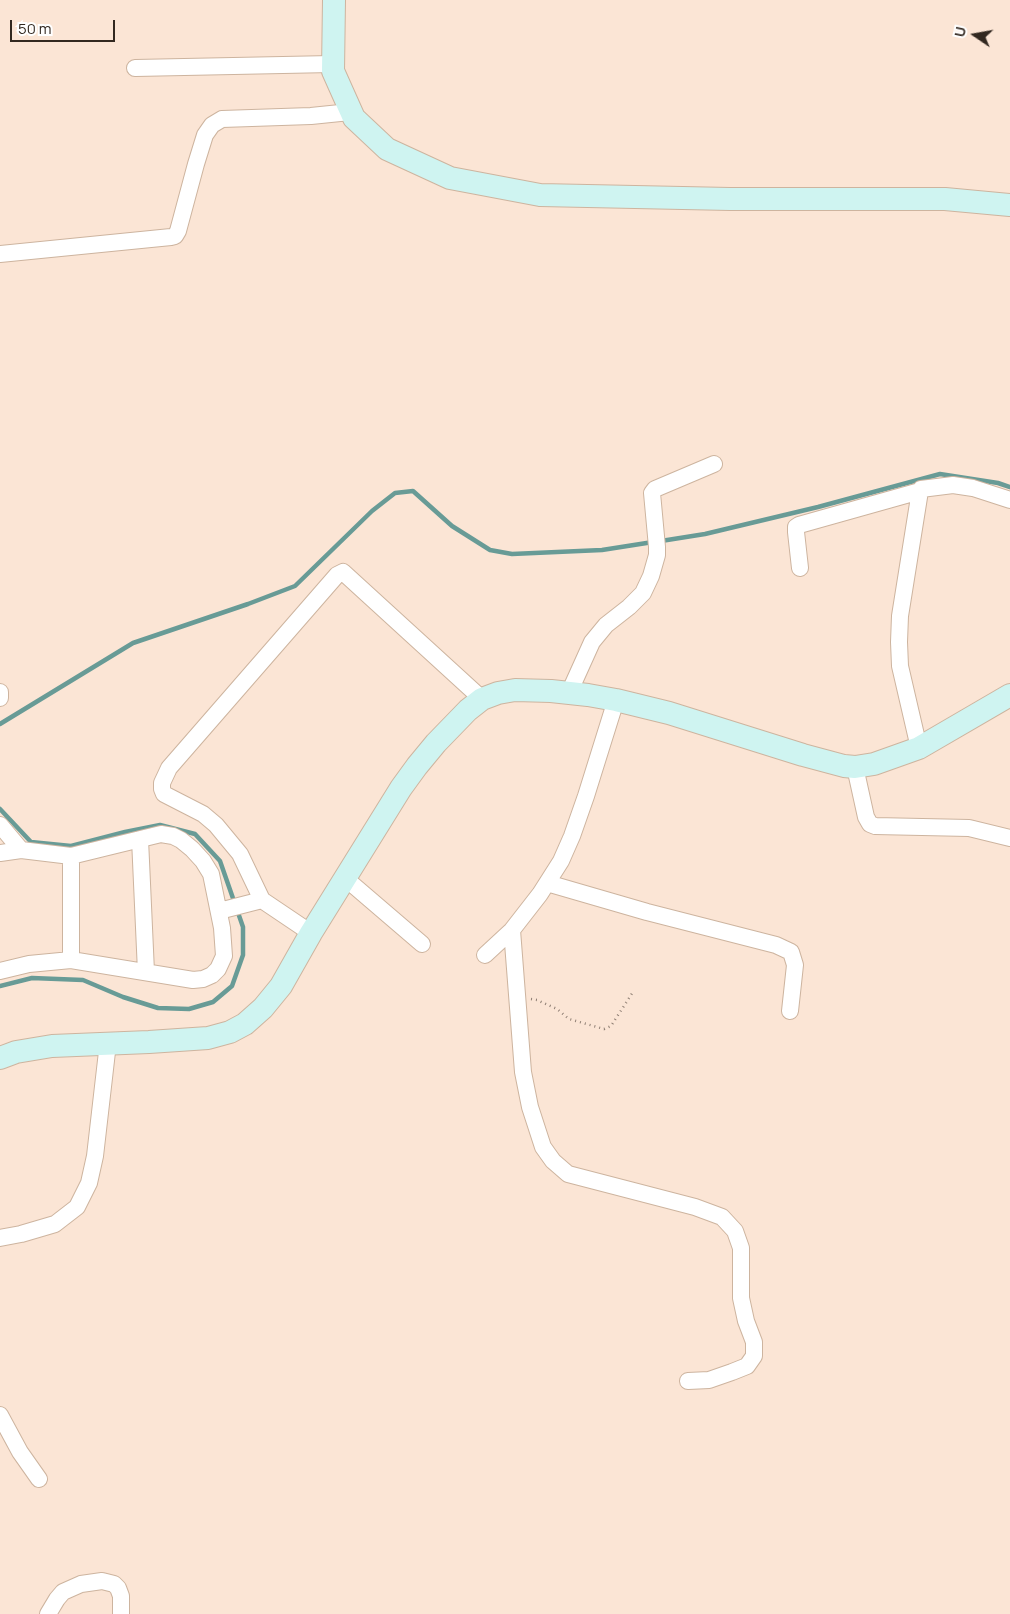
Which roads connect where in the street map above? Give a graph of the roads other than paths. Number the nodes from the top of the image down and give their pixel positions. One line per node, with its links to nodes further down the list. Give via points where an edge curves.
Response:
1 (334, 0): 2 (street)
2 (332, 64): 3 (street); 4 (street)
3 (135, 68)
4 (350, 112): 5 (street, via 387,149 440,174 459,181 527,194 730,199 945,199); 6 (street, via 222,118 212,125 205,135 175,236)
5 (1010, 205)
6 (0, 254)
7 (714, 464): 12 (street, via 655,489 652,500 657,555 651,576 643,593 606,625 592,642)
8 (920, 491): 9 (street, via 952,485); 10 (street, via 796,527); 17 (street, via 900,616 899,642 900,666)
9 (1010, 500)
10 (800, 568)
11 (0, 692): 14 (street)
12 (569, 693): 15 (street, via 515,690); 16 (street)
13 (1010, 695): 17 (street)
14 (0, 698)
15 (482, 699): 25 (street, via 452,725 401,788); 27 (street, via 346,574 337,575 170,768 162,783 164,794 203,814 216,825 240,854)
16 (616, 700): 18 (street); 26 (street, via 572,836)
17 (919, 748): 18 (street, via 874,764)
18 (855, 767): 20 (street, via 870,824 969,828)
19 (0, 825): 22 (street)
20 (1010, 838)
21 (140, 839): 24 (street); 28 (street, via 161,834 172,836 192,849 211,874); 35 (street)
22 (21, 850): 23 (street); 24 (street)
23 (0, 853)
24 (70, 856): 33 (street)
25 (346, 878): 30 (street); 31 (street)
26 (547, 883): 29 (street); 36 (street, via 776,945 791,952 795,965)
27 (260, 901): 28 (street); 30 (street)
28 (218, 911): 35 (street, via 224,956 212,975 193,980)
29 (512, 930): 32 (street); 40 (street, via 523,1072 543,1147 553,1161 568,1174 722,1217 735,1231 741,1248 741,1298 754,1342 754,1356 747,1366 740,1369 709,1380)
30 (311, 934): 37 (street, via 281,986 264,1008 245,1024 208,1038)
31 (422, 944)
32 (485, 955)
33 (72, 960): 34 (street); 35 (street)
34 (0, 970)
35 (146, 972)
36 (790, 1011)
37 (108, 1043): 38 (street, via 52,1046); 39 (street, via 95,1156 89,1183 77,1207 55,1224)
38 (0, 1058)
39 (0, 1238)
40 (688, 1381)
41 (0, 1414): 42 (street)
42 (39, 1479)
43 (48, 1614): 44 (street, via 63,1592 81,1584 102,1581 118,1588)
44 (121, 1614)

